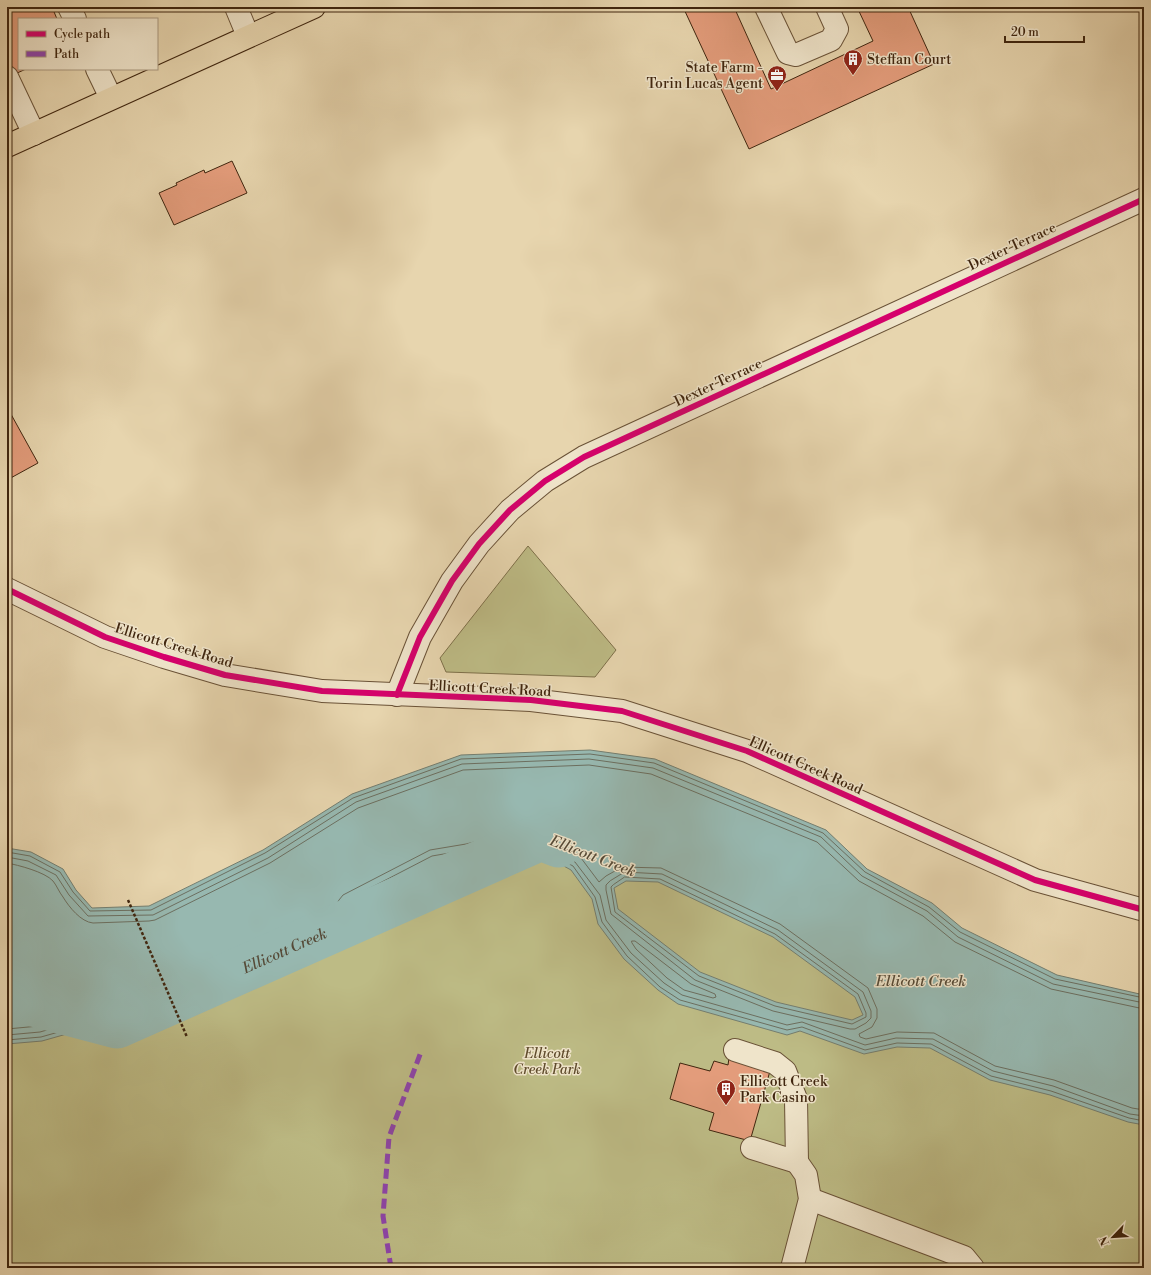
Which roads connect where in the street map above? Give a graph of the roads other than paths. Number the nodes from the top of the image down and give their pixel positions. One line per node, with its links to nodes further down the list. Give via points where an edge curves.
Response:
1 (69, 7): 6 (street)
2 (236, 7): 7 (street)
3 (314, 7): 7 (main road)
4 (766, 7): 5 (street, via 788,53 796,56 831,40 837,29)
5 (827, 7)
6 (74, 18)
7 (248, 36): 10 (main road)
8 (98, 70): 10 (street)
9 (7, 77): 11 (street)
10 (110, 98): 11 (main road)
11 (34, 134): 12 (main road)
12 (7, 146)
13 (1144, 199): 15 (street, Dexter Terrace, via 584,457 545,481 510,510 478,544 420,637)
14 (7, 589): 15 (street, Ellicott Creek Road, via 105,637 225,675 322,690)
15 (397, 695): 16 (street, Ellicott Creek Road, via 531,700 622,711 747,751 1035,880)
16 (1144, 910)
17 (735, 1050): 19 (street, via 775,1063 785,1071 796,1099)
18 (752, 1148): 19 (street)
19 (797, 1162): 20 (street, via 806,1175)
20 (810, 1199): 21 (street); 22 (street, via 964,1257)
21 (792, 1268)
22 (973, 1268)

